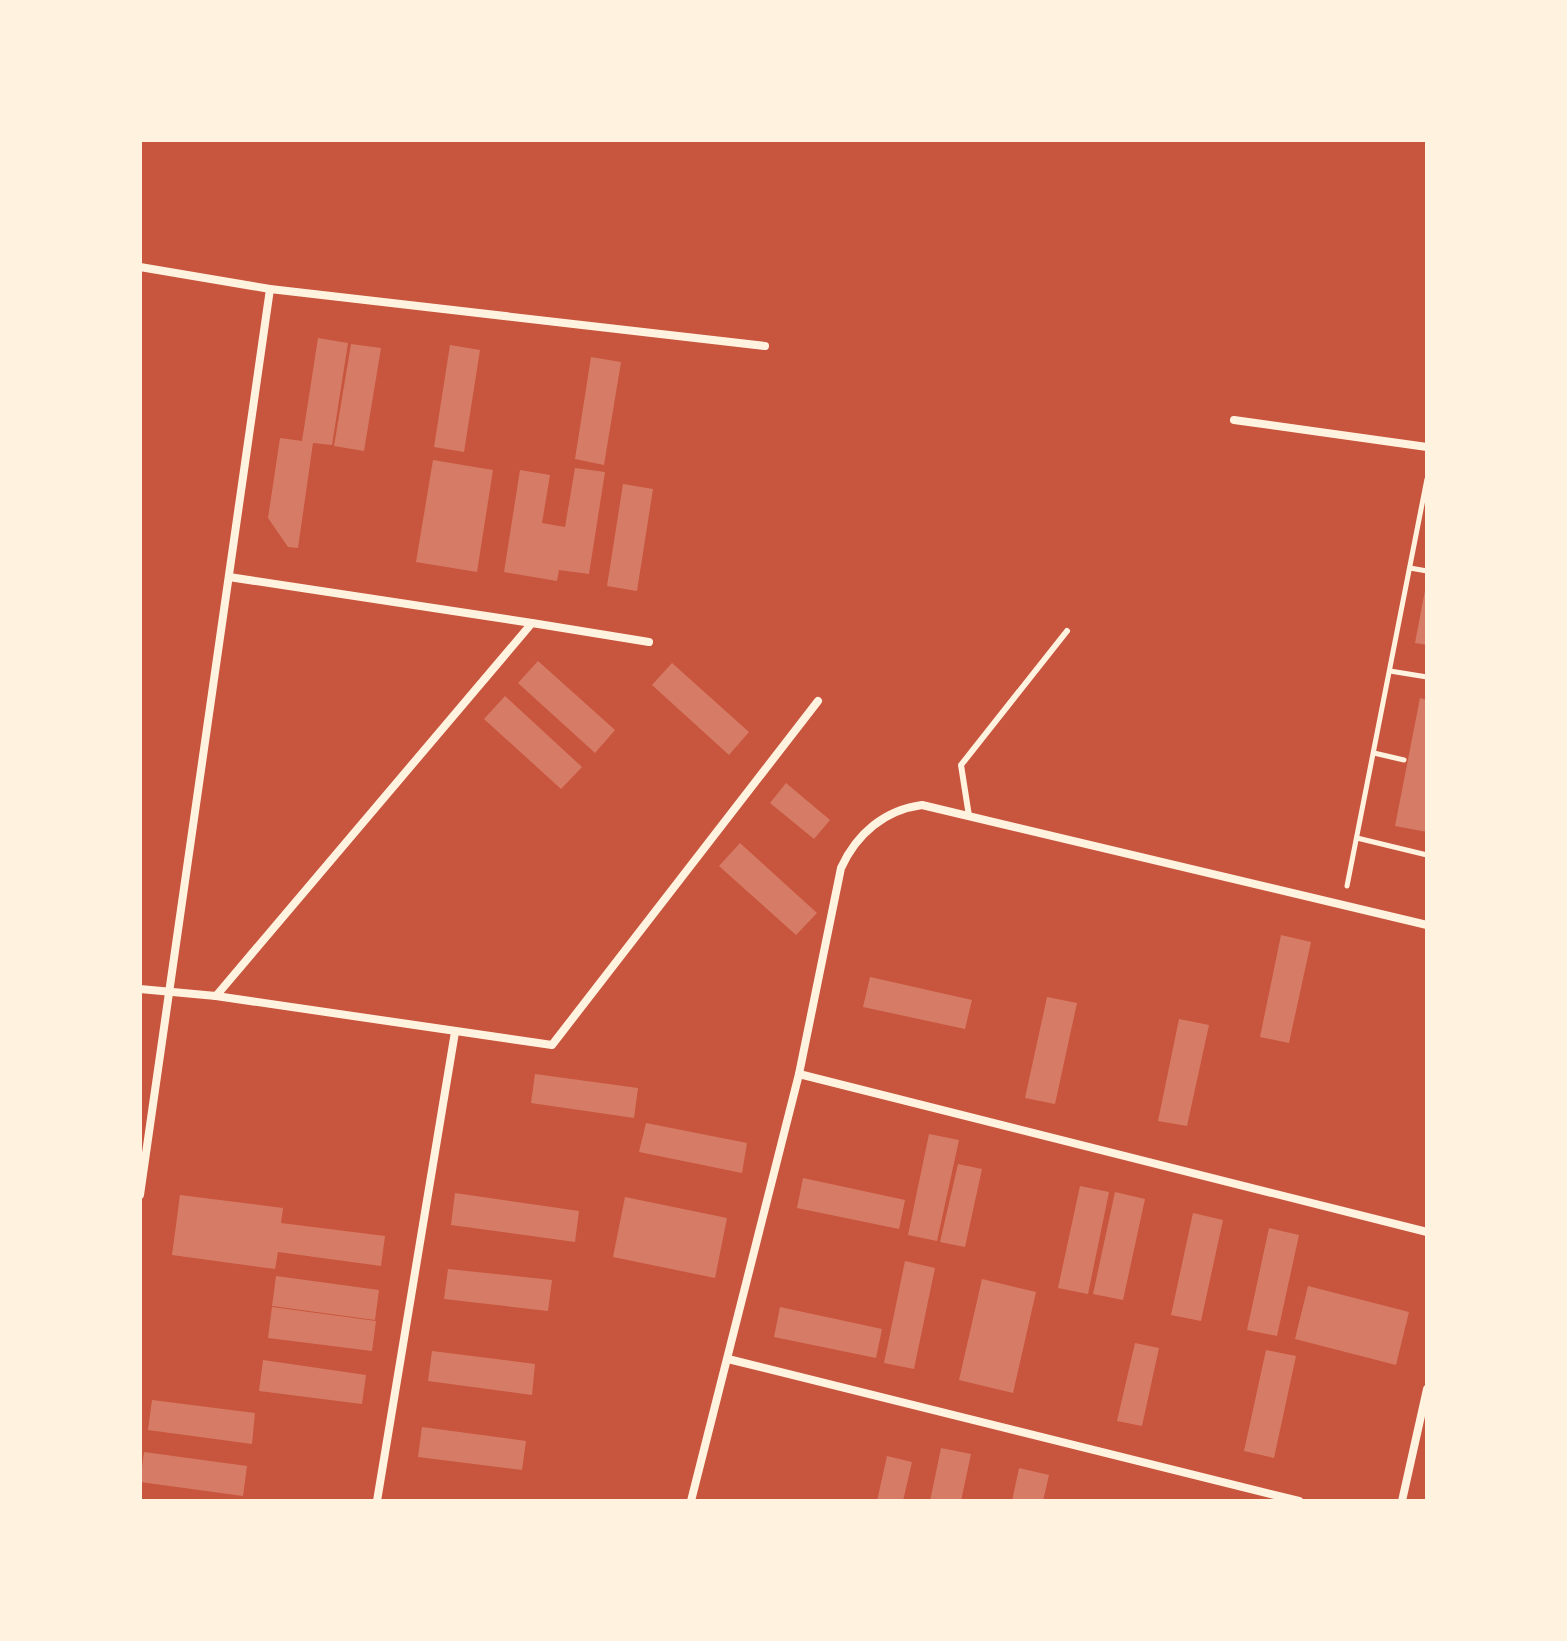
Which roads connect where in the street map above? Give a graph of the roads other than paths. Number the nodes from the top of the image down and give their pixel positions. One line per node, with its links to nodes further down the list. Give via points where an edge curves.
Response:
1 (140, 267): 2 (street)
2 (270, 289): 3 (street); 6 (street)
3 (765, 346)
4 (1234, 420): 5 (street)
5 (1427, 447)
6 (229, 577): 7 (street); 14 (street)
7 (532, 623): 9 (street); 15 (street)
8 (1067, 631): 11 (lane, via 961,765)
9 (649, 642)
10 (818, 701): 16 (street, via 552,1045)
11 (969, 816): 12 (street); 17 (street, via 922,805 901,808 883,818 847,854)
12 (1427, 925)
13 (140, 989): 14 (street)
14 (170, 993): 15 (street); 18 (street)
15 (216, 996): 16 (street)
16 (455, 1032): 22 (street)
17 (799, 1074): 19 (street); 20 (street)
18 (140, 1195)
19 (1427, 1232)
20 (728, 1359): 23 (street); 24 (street)
21 (1427, 1389): 25 (street)
22 (377, 1501)
23 (691, 1501)
24 (1299, 1501)
25 (1402, 1501)

